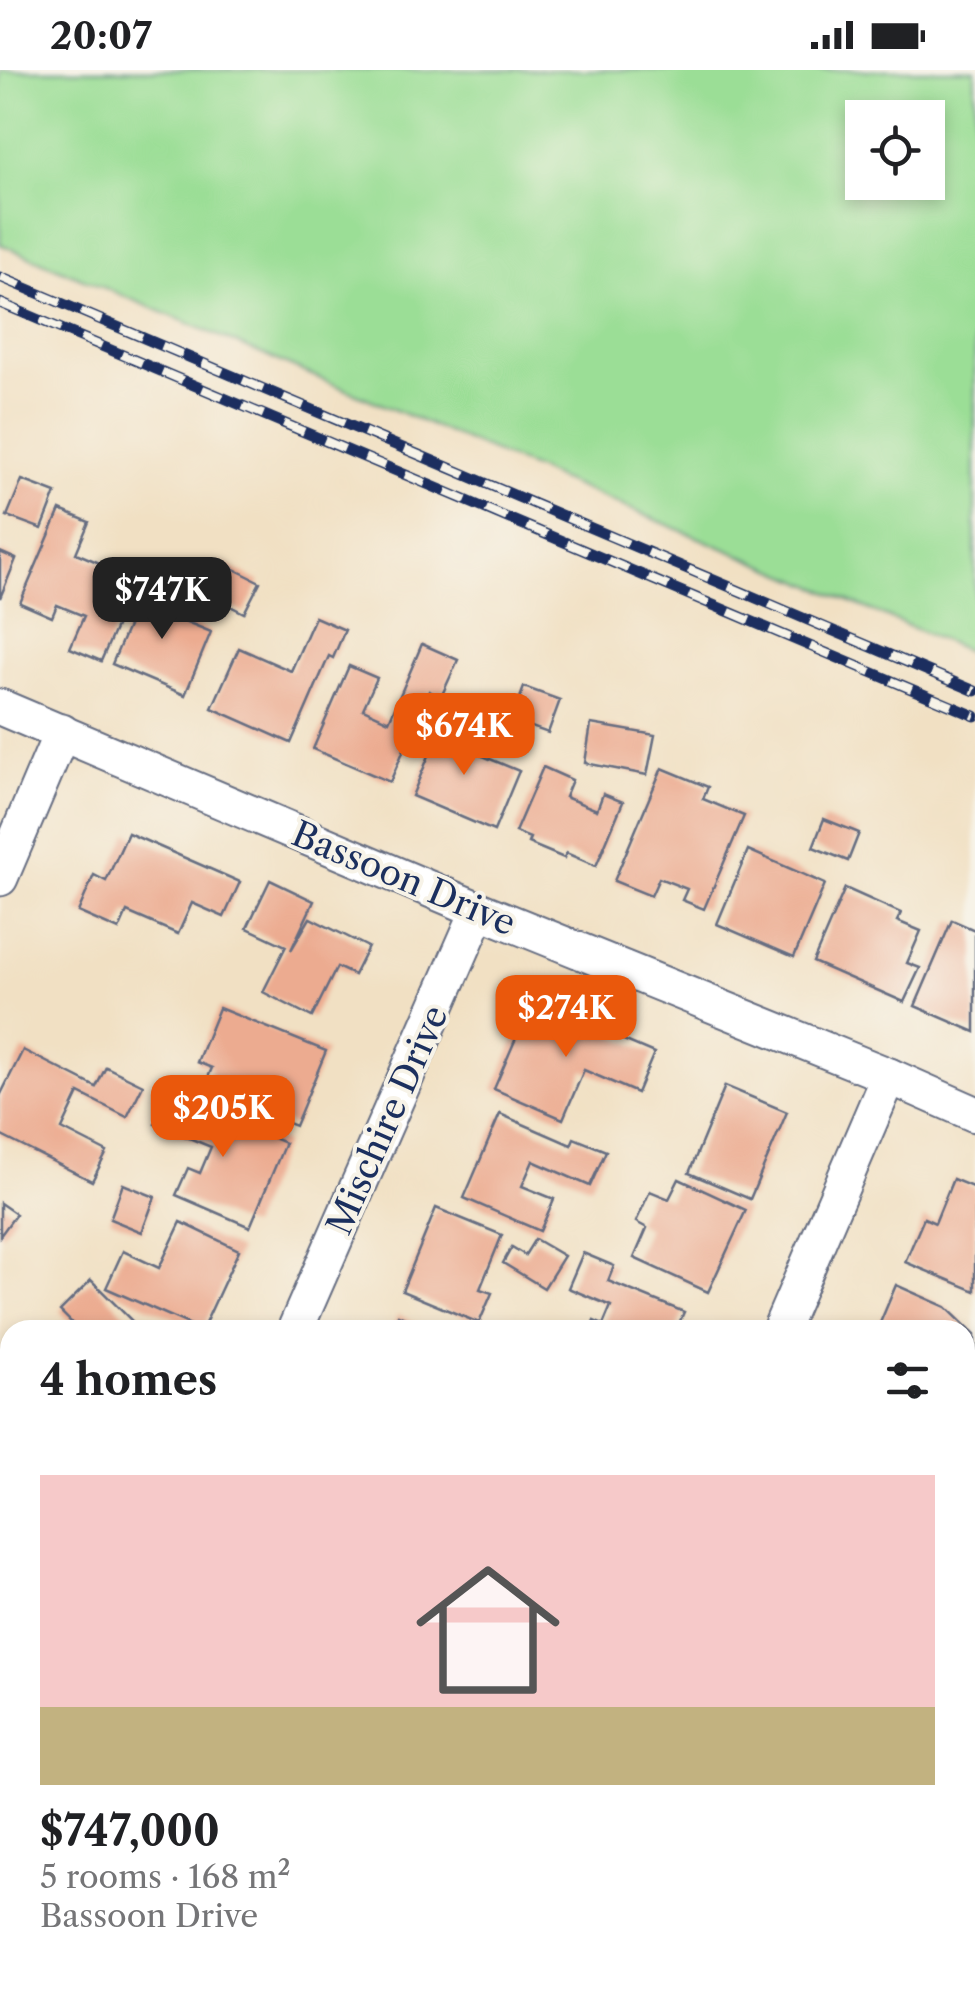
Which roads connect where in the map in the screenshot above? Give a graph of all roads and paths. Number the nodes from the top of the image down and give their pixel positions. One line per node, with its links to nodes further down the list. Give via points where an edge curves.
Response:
1 (0, 707): 2 (street, Bassoon Drive)
2 (62, 732): 3 (street); 4 (street, Bassoon Drive)
3 (0, 878)
4 (479, 910): 5 (street, Bassoon Drive); 7 (street, Mischire Drive)
5 (889, 1076): 6 (street, Bassoon Drive); 8 (street)
6 (975, 1114)
7 (299, 1320)
8 (784, 1320)

